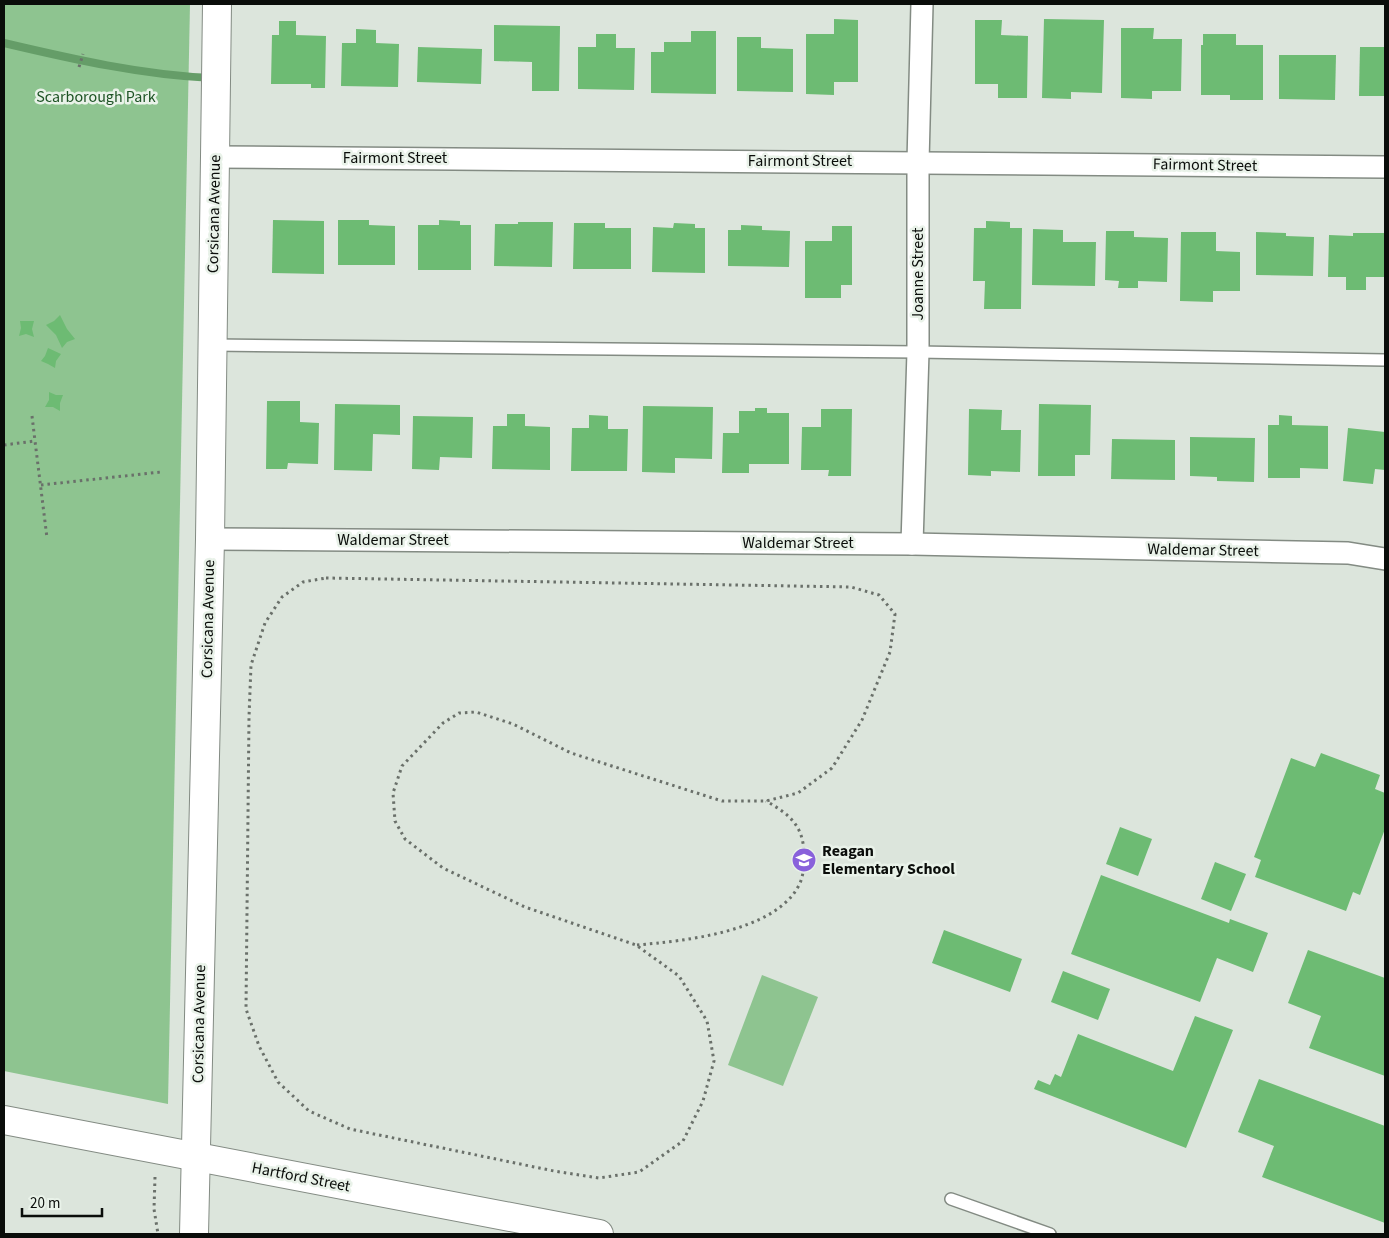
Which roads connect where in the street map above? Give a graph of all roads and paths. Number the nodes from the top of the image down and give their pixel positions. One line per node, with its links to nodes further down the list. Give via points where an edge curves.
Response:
1 (217, 4): 5 (street, Corsicana Avenue)
2 (922, 4): 6 (street, Joanne Street)
3 (83, 54): 4 (path)
4 (79, 68)
5 (215, 157): 6 (street, Fairmont Street); 8 (street, Corsicana Avenue)
6 (918, 162): 7 (street, Fairmont Street); 9 (street, Joanne Street)
7 (1385, 167)
8 (212, 345): 9 (lane); 17 (street, Corsicana Avenue)
9 (918, 352): 10 (lane); 18 (street, Joanne Street)
10 (1385, 360)
11 (32, 416): 12 (path)
12 (35, 441): 13 (path); 15 (path)
13 (4, 445)
14 (161, 472): 15 (path)
15 (41, 485): 16 (path)
16 (47, 538)
17 (210, 538): 18 (street, Waldemar Street); 23 (street, Corsicana Avenue)
18 (912, 544): 19 (street, Waldemar Street, via 1348,553)
19 (1385, 558)
20 (766, 801): 21 (path, via 786,812 796,824 804,843 804,867 798,887 780,908 756,922 713,934); 21 (path, via 722,801 571,753 513,724 476,712 458,713 443,723 402,766 393,793 395,821 405,839 444,868 525,907); 21 (path, via 798,793 832,768 862,720 890,652 895,614 879,595 851,587 326,578 303,582 282,597 265,623 252,666 246,1009 259,1046 278,1082 309,1111 350,1130 599,1178 639,1172 683,1141 703,1101 714,1061 707,1021 679,976)
21 (636, 945)
22 (4, 1120): 23 (street, Hartford Street)
23 (196, 1157): 26 (street, Hartford Street); 28 (street, Corsicana Avenue)
24 (155, 1177): 27 (path, via 154,1209)
25 (951, 1199): 30 (lane)
26 (562, 1230): 29 (street, Hartford Street)
27 (158, 1234)
28 (194, 1234)
29 (599, 1234)
30 (1050, 1234)

